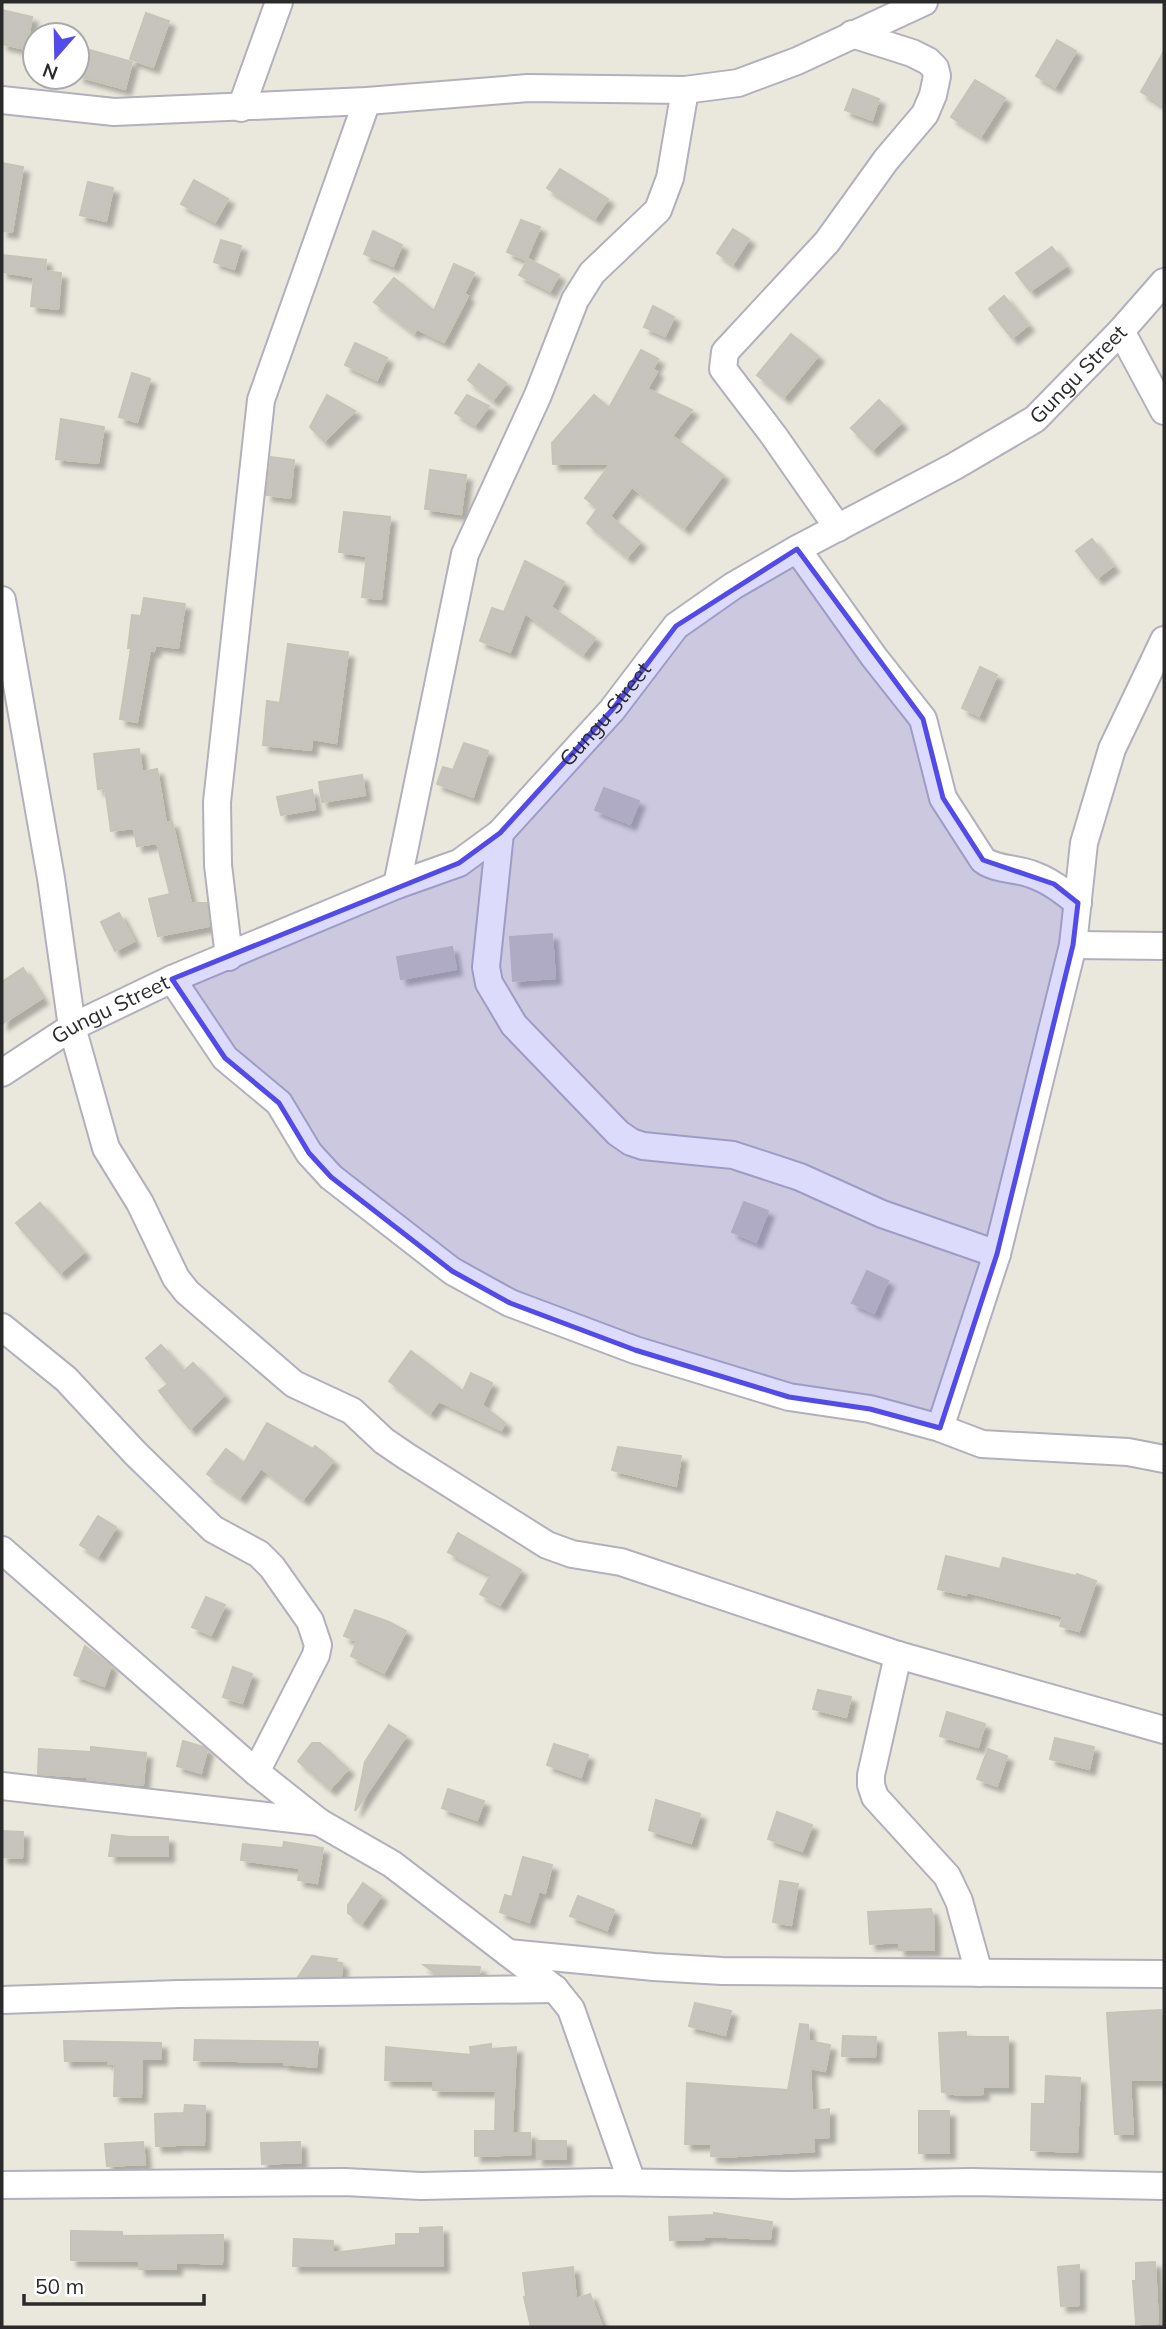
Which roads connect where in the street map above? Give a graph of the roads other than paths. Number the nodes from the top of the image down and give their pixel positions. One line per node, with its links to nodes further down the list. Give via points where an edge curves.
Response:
1 (279, 2): 7 (street)
2 (925, 2): 3 (street)
3 (852, 34): 4 (street, via 738,83); 11 (street, via 928,61 937,76 933,95 925,114 827,242 724,352 723,369)
4 (685, 90): 6 (street, via 528,88); 16 (street, via 670,178 658,210 592,273 575,300 538,395 464,554)
5 (2, 100): 7 (street, via 114,112)
6 (367, 101): 7 (street); 20 (street, via 261,400 217,802 218,865)
7 (241, 108)
8 (1164, 282): 9 (street, Gungu Street)
9 (1121, 331): 10 (street); 11 (street, Gungu Street, via 1035,419)
10 (1164, 411)
11 (838, 528): 12 (street, Gungu Street)
12 (797, 549): 15 (street, Gungu Street, via 676,626 611,710); 17 (street, via 923,719 943,798 983,860 1054,884)
13 (2, 600): 22 (street)
14 (1164, 640): 17 (street, via 1112,748 1084,843)
15 (500, 833): 16 (street, Gungu Street, via 459,863); 24 (street, via 486,967 489,983 514,1025 618,1133 643,1146 733,1156 800,1177 882,1214)
16 (397, 885): 20 (street, Gungu Street)
17 (1078, 904): 18 (street)
18 (1073, 945): 19 (street); 24 (street)
19 (1164, 946)
20 (229, 957): 21 (street, Gungu Street)
21 (173, 979): 22 (street, Gungu Street); 26 (street, via 225,1058 279,1103 309,1153 331,1177 452,1271 510,1303 635,1350 789,1397 870,1409)
22 (72, 1027): 23 (street, Gungu Street); 29 (street, via 106,1148 176,1278 294,1384 352,1411 395,1448 547,1545 621,1562)
23 (2, 1073)
24 (997, 1254): 26 (street)
25 (2, 1327): 31 (street, via 66,1379 213,1529 259,1554 310,1621 318,1645 316,1655)
26 (940, 1428): 27 (street, via 982,1444 1128,1452)
27 (1164, 1459)
28 (2, 1550): 31 (street)
29 (898, 1655): 30 (street); 35 (street, via 871,1785 875,1797 947,1876 960,1901)
30 (1164, 1730)
31 (256, 1772): 33 (street)
32 (2, 1786): 33 (street)
33 (319, 1822): 34 (street, via 392,1864)
34 (508, 1953): 35 (street, via 722,1970); 37 (street)
35 (979, 1973): 36 (street)
36 (1164, 1974)
37 (555, 1989): 38 (street); 39 (street, via 571,2009)
38 (2, 2000)
39 (632, 2182): 40 (street); 41 (street)
40 (2, 2185)
41 (1164, 2186)

